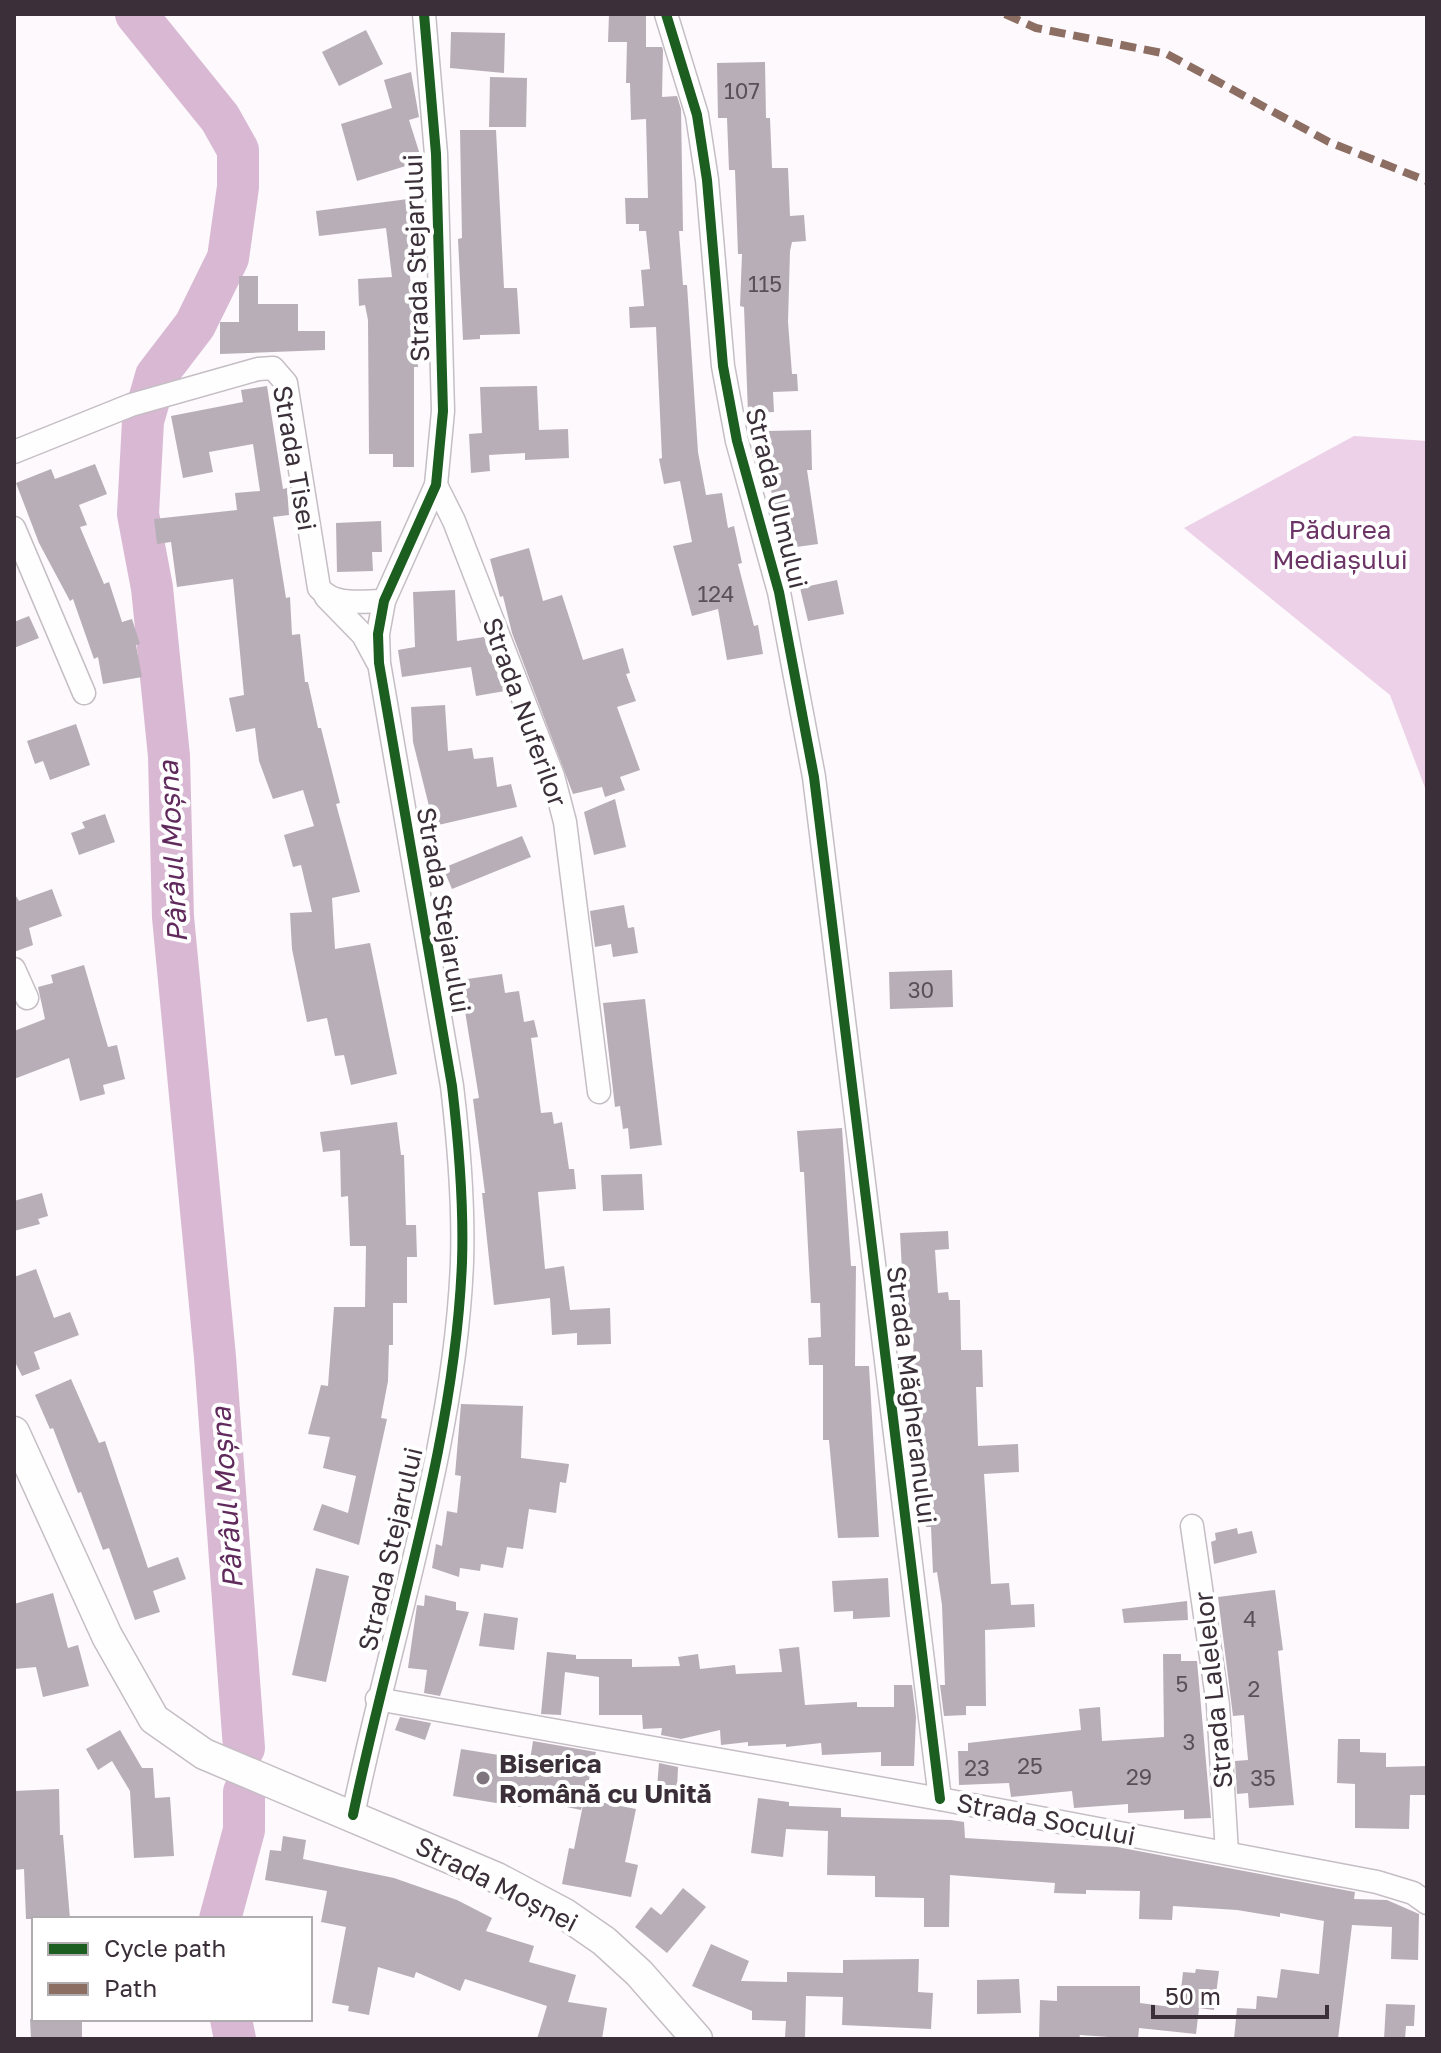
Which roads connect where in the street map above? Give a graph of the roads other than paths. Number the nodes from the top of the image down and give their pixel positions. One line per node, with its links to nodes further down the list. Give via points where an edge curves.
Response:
1 (424, 14): 4 (street, Strada Stejarului, via 436,154 443,411)
2 (666, 14): 11 (street, Strada Ulmului, via 699,128 723,366 737,441 796,671)
3 (14, 452): 6 (street, Strada Tisei, via 131,405 273,368 286,383 314,576)
4 (436, 485): 7 (street, Strada Stejarului); 13 (street, Strada Nuferilor, via 553,776 565,822)
5 (14, 528): 9 (street)
6 (326, 597): 7 (street, via 338,602); 8 (street, via 363,635)
7 (384, 601): 8 (street, Strada Stejarului)
8 (379, 663): 16 (street, Strada Stejarului, via 452,1086 460,1150 462,1263 451,1374)
9 (84, 693)
10 (14, 969): 12 (street)
11 (841, 996): 17 (street, Strada Măgheranului)
12 (27, 998)
13 (599, 1092)
14 (14, 1432): 18 (main road, Strada Moșnei, via 107,1636 154,1719 204,1754)
15 (1192, 1526): 19 (street, Strada Lalelelor, via 1218,1705)
16 (377, 1699): 17 (street, Strada Socului); 18 (street, Strada Stejarului)
17 (940, 1799): 19 (street, Strada Socului)
18 (353, 1815): 21 (main road, Strada Moșnei, via 565,1914 639,1973)
19 (1227, 1853): 20 (street, Strada Socului, via 1377,1882)
20 (1427, 1903)
21 (697, 2039)

